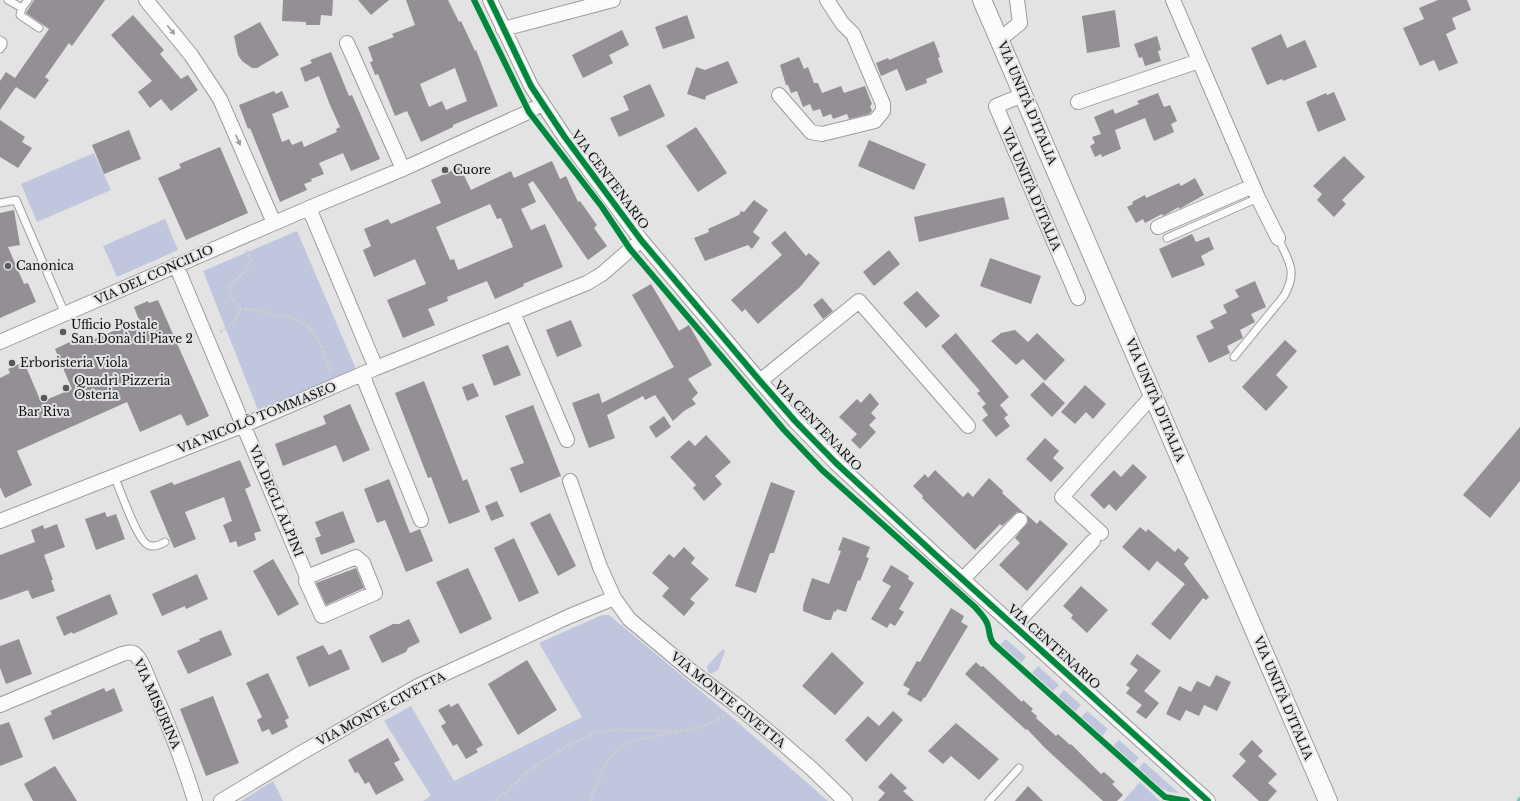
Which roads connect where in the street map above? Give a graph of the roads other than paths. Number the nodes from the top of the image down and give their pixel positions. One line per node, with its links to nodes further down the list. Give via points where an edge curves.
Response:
1 (8, 0): 10 (lane)
2 (28, 0): 10 (lane)
3 (146, 0): 26 (street, one-way to 26, via 191,55 220,99)
4 (490, 0): 12 (street, VIA CENTENARIO)
5 (614, 0): 12 (street)
6 (827, 0): 18 (street, via 842,23 853,34 883,104 883,111 875,121 822,134 811,132)
7 (982, 0): 14 (street, VIA UNITÀ D'ITALIA)
8 (1016, 0): 14 (street, via 1020,24)
9 (1174, 0): 17 (street)
10 (22, 8): 11 (lane, via 20,15)
11 (39, 28)
12 (503, 29): 21 (street, VIA CENTENARIO)
13 (0, 40): 16 (lane, via 3,45)
14 (999, 40): 19 (street, VIA UNITÀ D'ITALIA)
15 (347, 43): 22 (street)
16 (0, 49)
17 (1199, 61): 20 (street); 23 (street)
18 (779, 95)
19 (1023, 95): 31 (street, VIA UNITÀ D'ITALIA, via 996,106); 39 (street, VIA UNITÀ D'ITALIA)
20 (1078, 102)
21 (542, 104): 22 (street, VIA DEL CONCILIO); 29 (street, VIA CENTENARIO)
22 (403, 169): 25 (street, VIA DEL CONCILIO)
23 (1256, 192): 27 (street); 28 (street)
24 (0, 203): 33 (lane, via 16,200)
25 (308, 208): 26 (street, VIA DEL CONCILIO); 36 (street)
26 (274, 223): 30 (street, VIA DEL CONCILIO)
27 (1162, 233)
28 (1278, 238): 35 (lane, via 1292,268 1289,287)
29 (641, 240): 32 (street, VIA NICOLÒ TOMMASEO, via 602,274 587,283); 38 (street, VIA CENTENARIO)
30 (176, 265): 33 (street, VIA DEL CONCILIO); 40 (street, VIA DEGLI ALPINI)
31 (1078, 298)
32 (513, 313): 36 (street, VIA NICOLÒ TOMMASEO); 42 (street)
33 (65, 314): 34 (street, VIA DEL CONCILIO)
34 (0, 342)
35 (1234, 357)
36 (376, 368): 37 (street, VIA NICOLÒ TOMMASEO)
37 (362, 374): 40 (street, VIA NICOLÒ TOMMASEO); 45 (street)
38 (760, 381): 41 (street, via 859,301); 51 (street, VIA CENTENARIO, via 836,463)
39 (1153, 395): 48 (street, VIA UNITÀ D'ITALIA, via 1062,497); 61 (street, VIA UNITÀ D'ITALIA)
40 (244, 425): 43 (street, VIA NICOLÒ TOMMASEO); 50 (street, VIA DEGLI ALPINI)
41 (968, 426)
42 (567, 440)
43 (114, 476): 47 (street, VIA NICOLÒ TOMMASEO); 49 (lane, via 143,542 149,546)
44 (570, 481): 52 (street, VIA MONTE CIVETTA, via 600,567)
45 (421, 520)
46 (1020, 520): 51 (street)
47 (0, 521)
48 (1097, 537): 53 (street, VIA CENTENARIO)
49 (165, 542)
50 (308, 577): 50 (street, VIA DEGLI ALPINI, via 356,557 363,563 376,593 322,616 306,580)
51 (963, 579): 53 (street, VIA CENTENARIO)
52 (614, 598): 57 (street, VIA MONTE CIVETTA, via 418,686); 58 (street, VIA MONTE CIVETTA, via 629,618 812,769)
53 (1014, 626): 60 (street, VIA CENTENARIO)
54 (0, 705): 56 (street, VIA MISURINA, via 122,654 136,654 159,703)
55 (1020, 768): 59 (lane)
56 (195, 801)
57 (221, 801)
58 (844, 801)
59 (989, 801)
60 (1208, 801)
61 (1328, 801)

